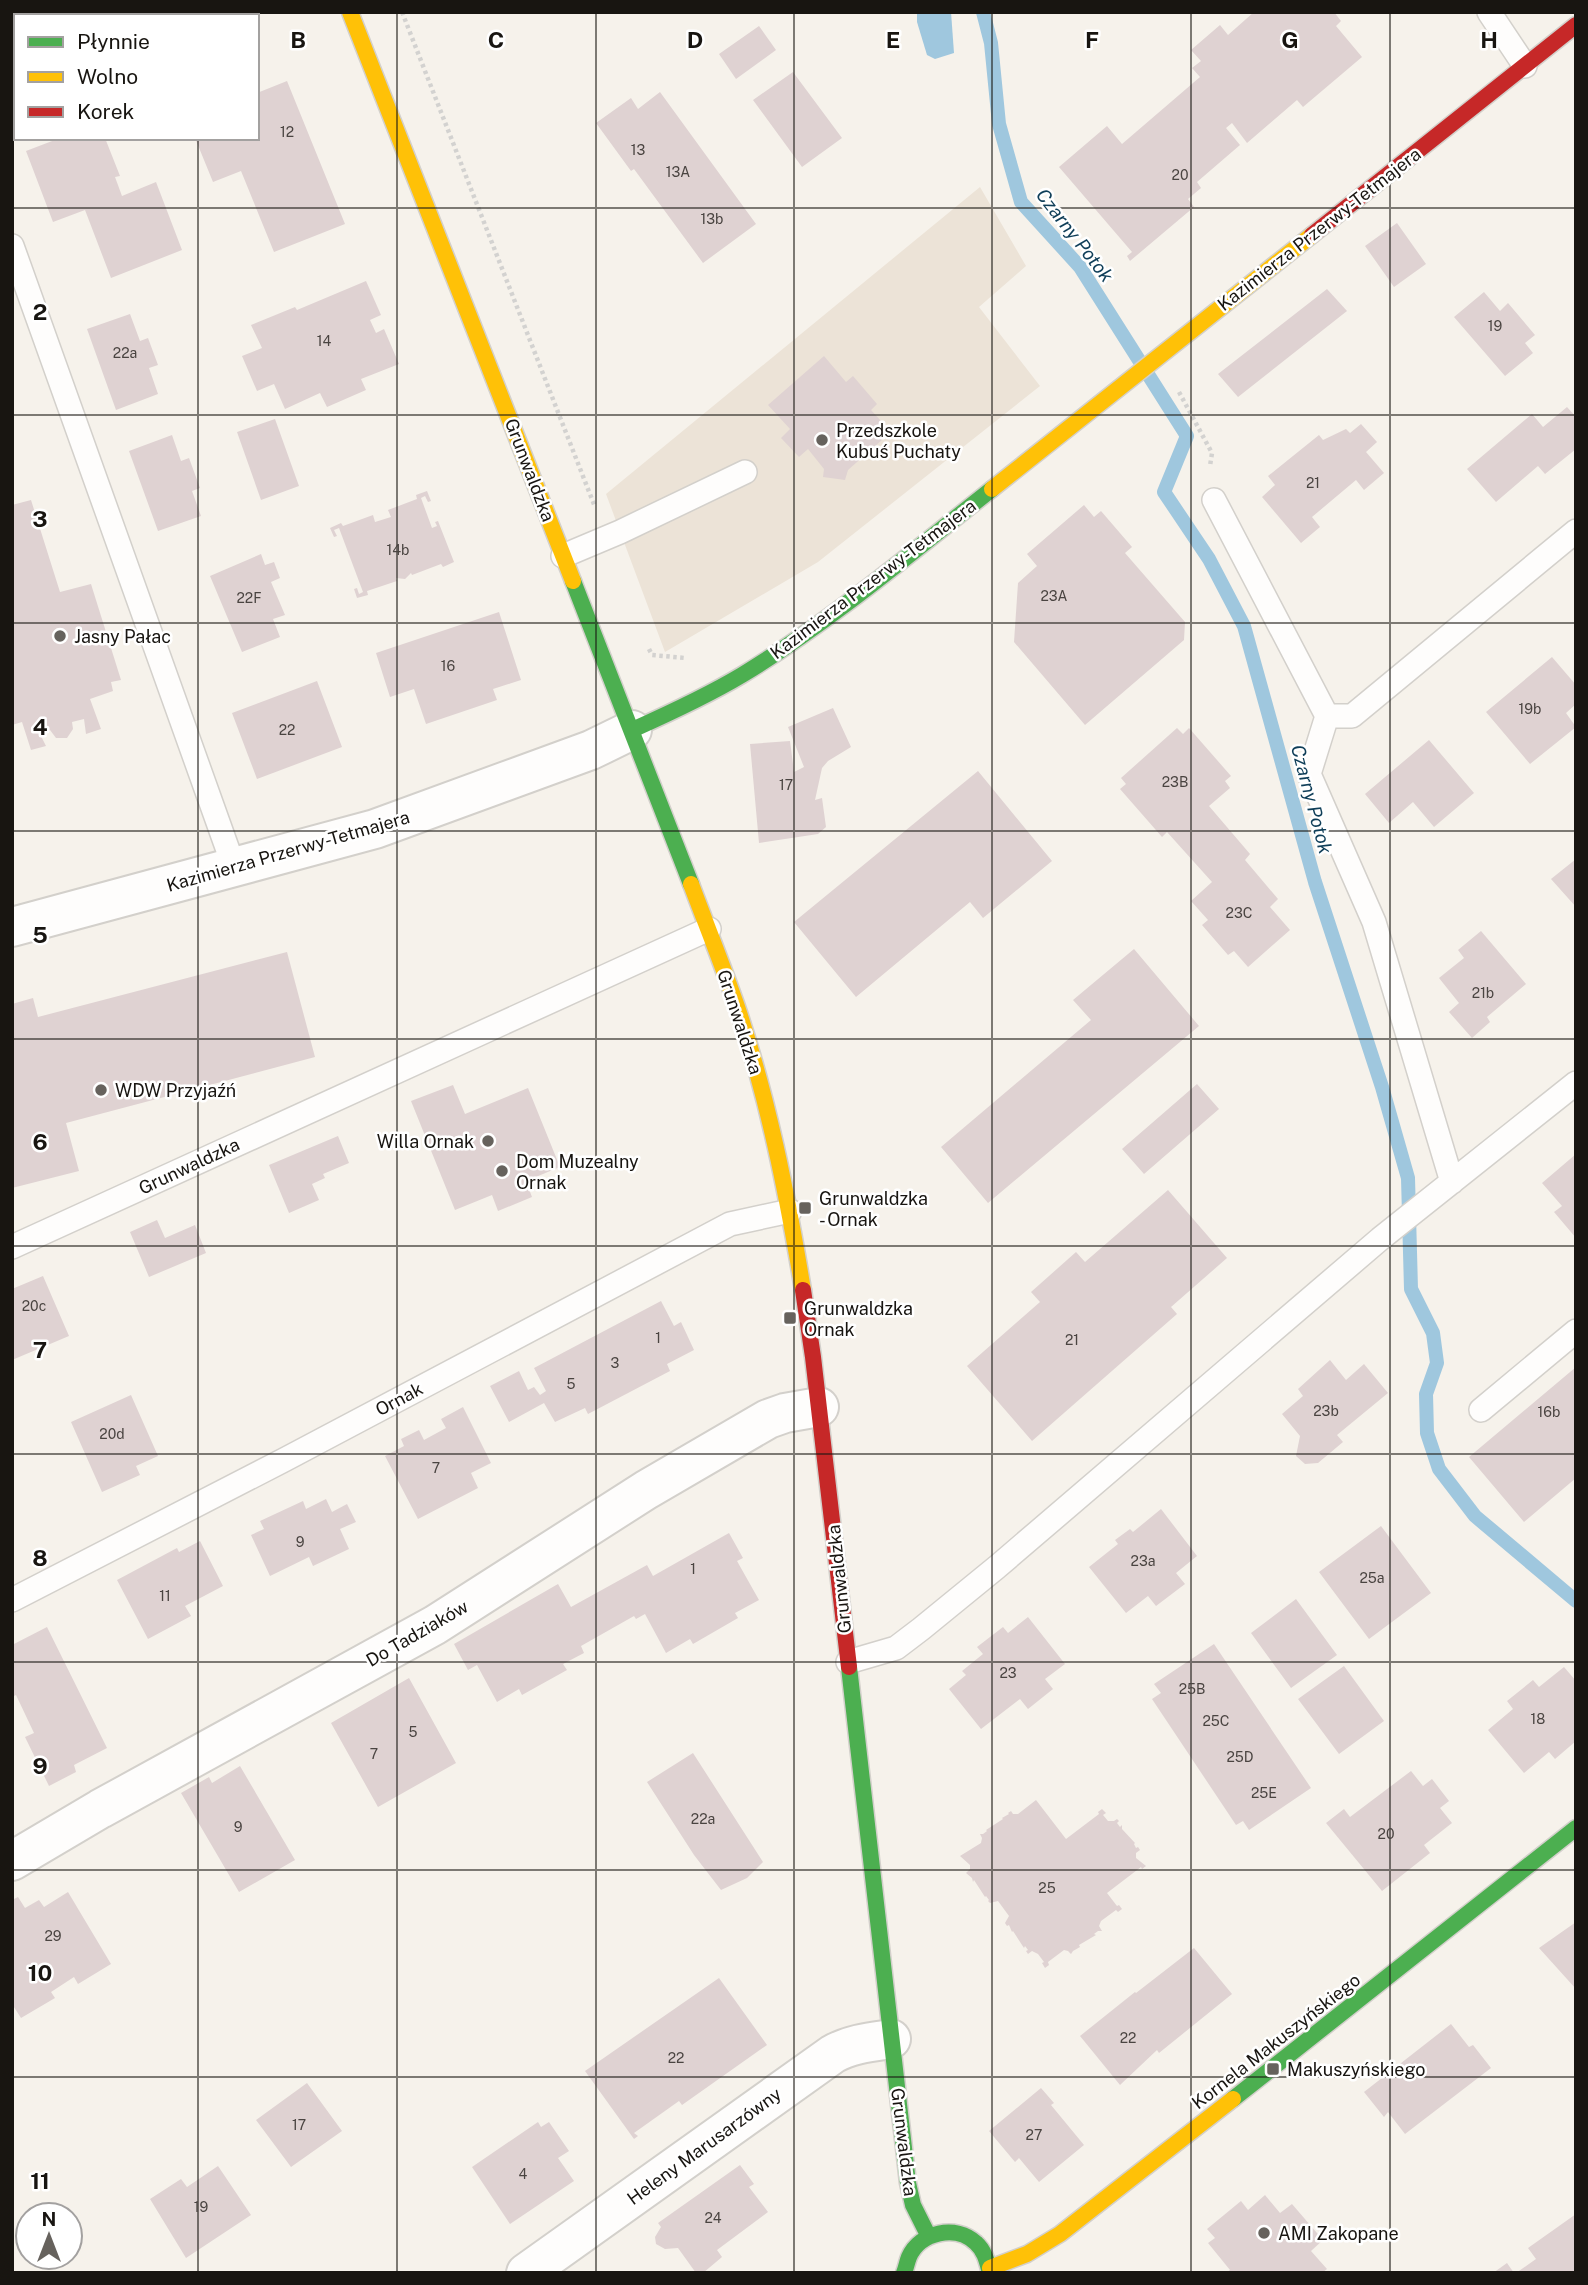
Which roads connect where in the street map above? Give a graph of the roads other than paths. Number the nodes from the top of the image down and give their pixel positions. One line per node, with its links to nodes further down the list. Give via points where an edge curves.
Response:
1 (350, 12): 9 (street, Grunwaldzka)
2 (1489, 12): 4 (lane)
3 (1576, 25): 4 (street, Kazimierza Przerwy-Tetmajera)
4 (1525, 66): 11 (street, Kazimierza Przerwy-Tetmajera, via 864,590 726,684)
5 (12, 246): 12 (lane)
6 (745, 472): 9 (lane)
7 (1214, 500): 10 (lane)
8 (1576, 531): 10 (lane, via 1352,716)
9 (563, 556): 11 (street, Grunwaldzka)
10 (1326, 716): 16 (lane, via 1309,774 1374,922)
11 (632, 730): 12 (street, Kazimierza Przerwy-Tetmajera, via 591,750 374,829); 14 (street, Grunwaldzka)
12 (234, 867): 13 (street, Kazimierza Przerwy-Tetmajera)
13 (12, 926)
14 (709, 929): 17 (street, Grunwaldzka, via 753,1059); 18 (lane, Grunwaldzka)
15 (1576, 1083): 16 (lane)
16 (1452, 1182): 23 (lane, via 921,1629 896,1648)
17 (790, 1211): 20 (street, Grunwaldzka); 22 (lane, Ornak, via 730,1224)
18 (12, 1247)
19 (1576, 1331): 21 (lane)
20 (819, 1407): 23 (street, Grunwaldzka); 25 (street, Do Tadziaków, via 768,1419 646,1490 435,1625)
21 (1480, 1410)
22 (12, 1600)
23 (848, 1662): 26 (street, Grunwaldzka)
24 (1576, 1828): 28 (street, Kornela Makuszyńskiego, via 1072,2227 1038,2250)
25 (12, 1861)
26 (891, 2039): 27 (street, Grunwaldzka, via 908,2183); 29 (street, Heleny Marusarzówny, via 833,2054)
27 (928, 2235): 28 (street, via 947,2231 967,2236 982,2249); 30 (street, via 911,2251)
28 (990, 2270)
29 (526, 2273)
30 (904, 2273)

